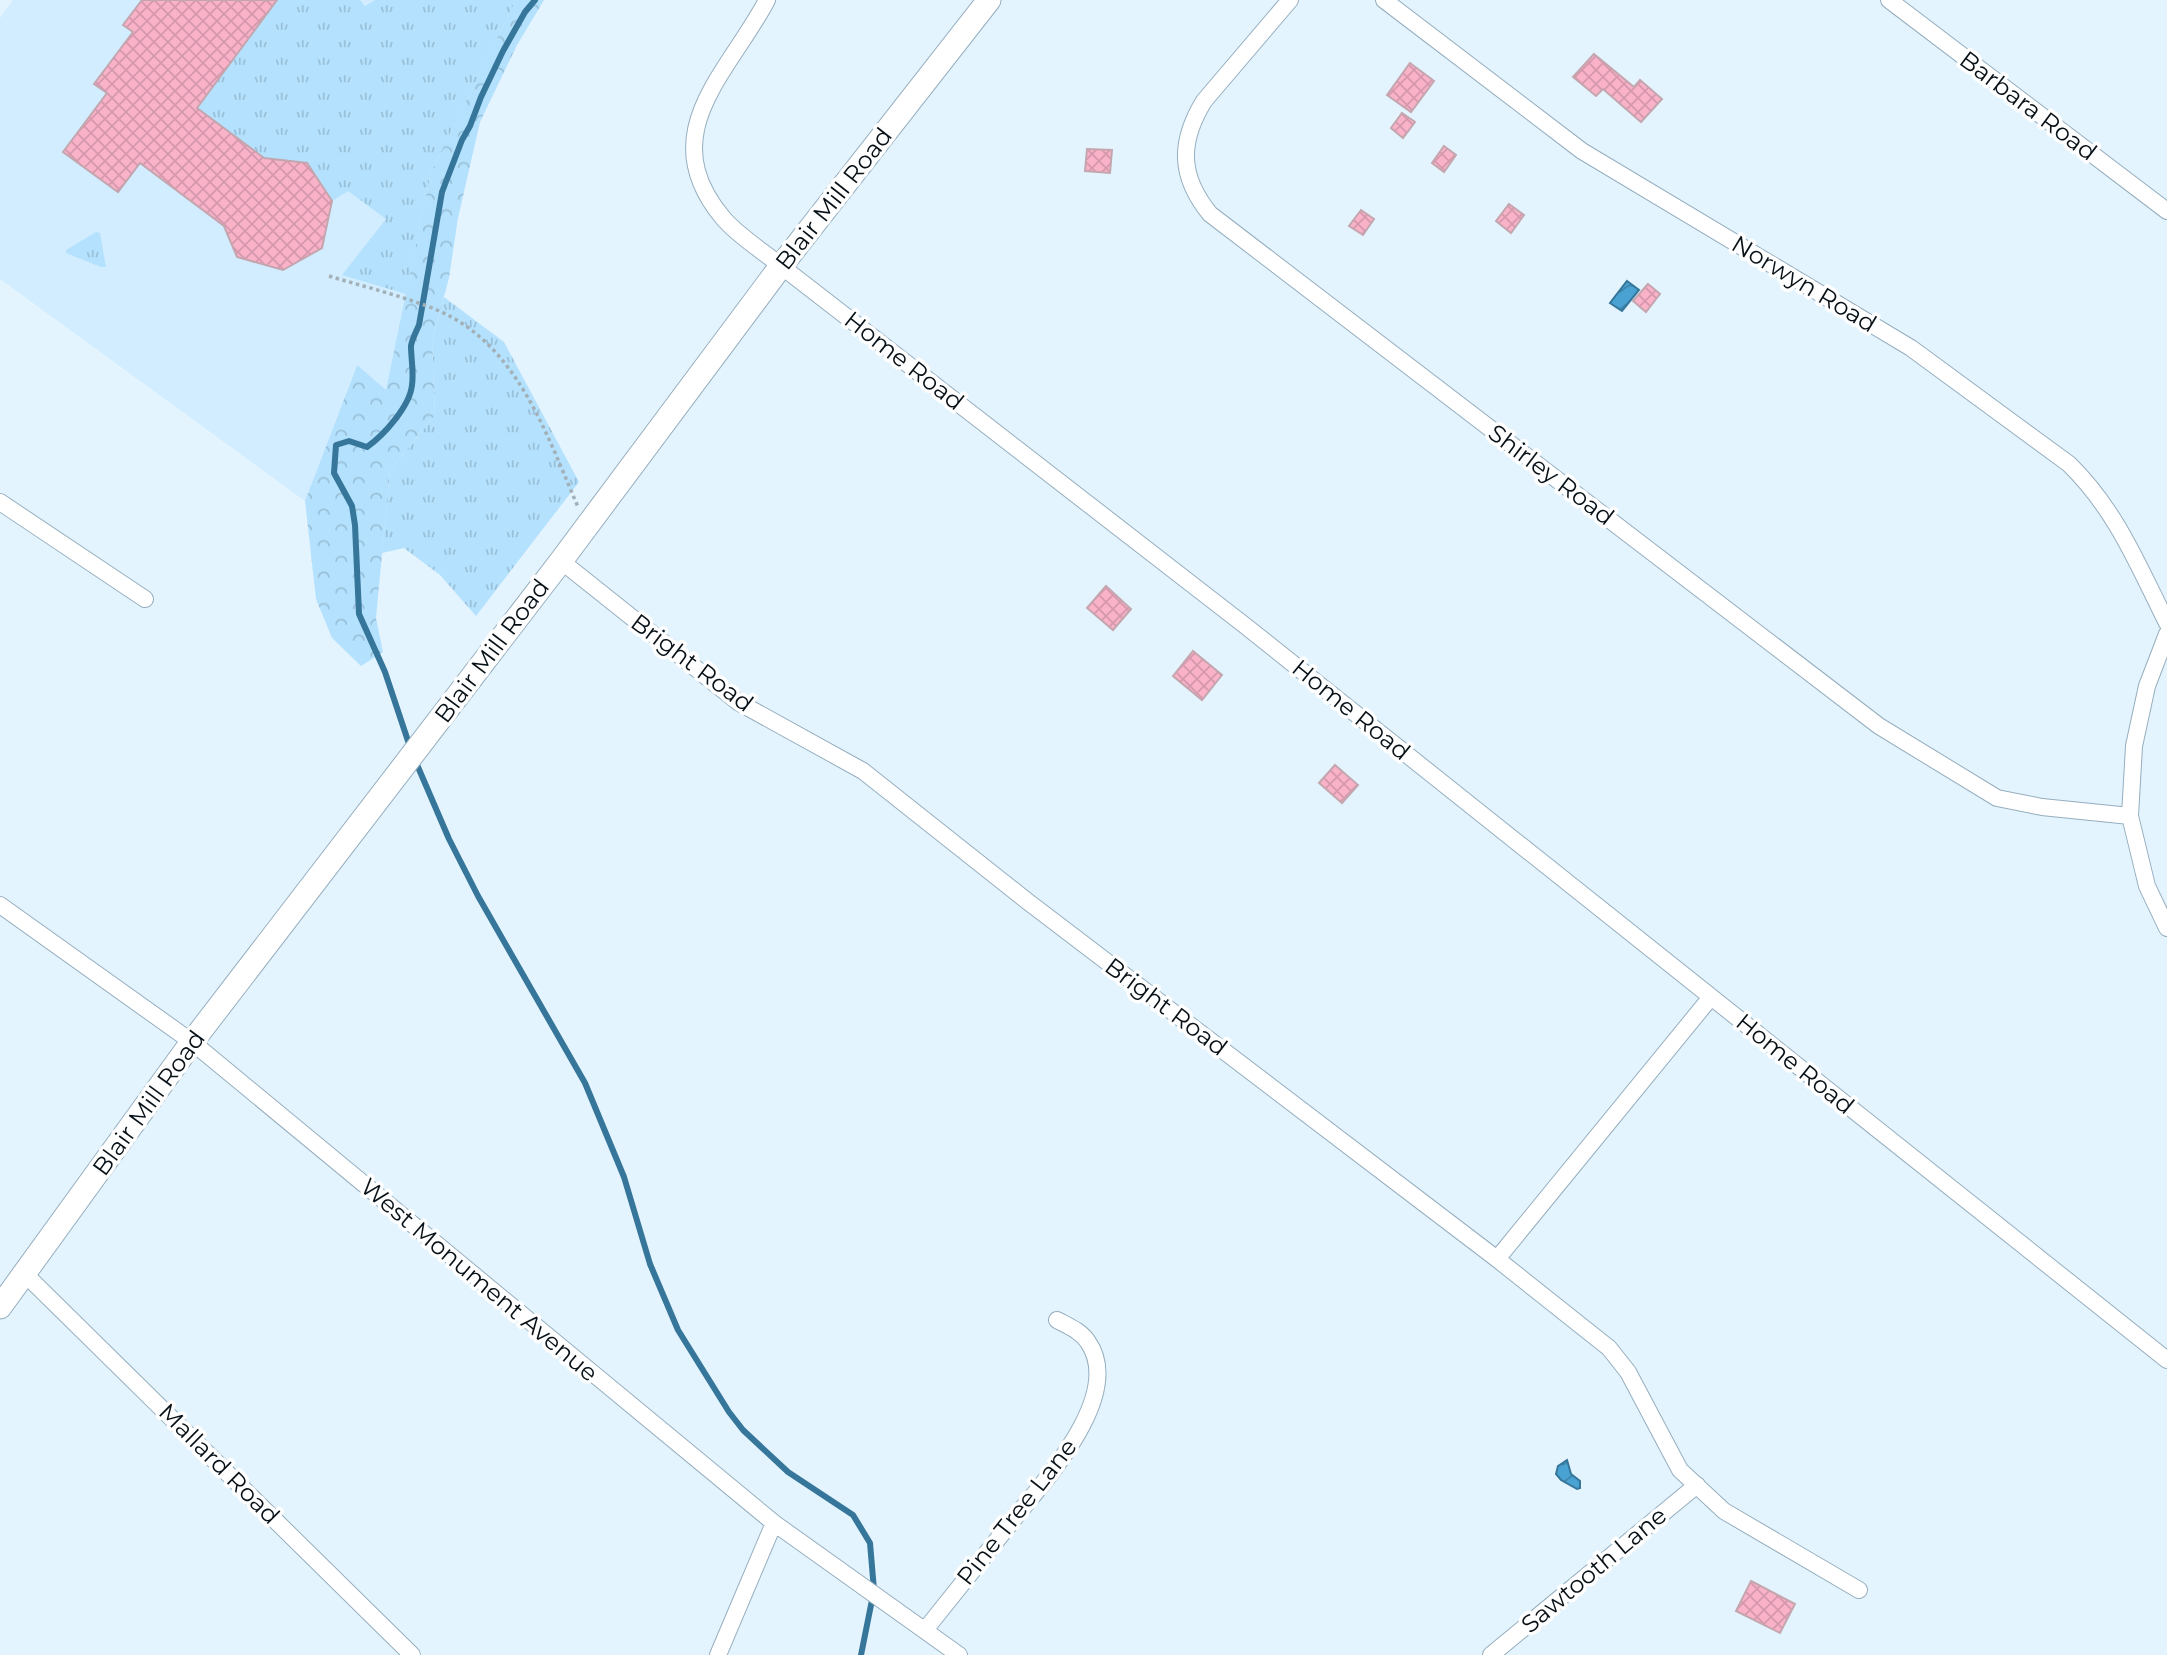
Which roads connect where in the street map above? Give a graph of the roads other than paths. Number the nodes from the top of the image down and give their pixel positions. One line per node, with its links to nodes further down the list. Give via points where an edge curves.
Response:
1 (766, 0): 7 (street, Home Road, via 698,114 694,152 701,183 723,219)
2 (989, 0): 7 (main road, Blair Mill Road)
3 (1290, 0): 13 (street, Shirley Road, via 1204,101 1187,135 1187,170 1210,214 1879,726 1997,798)
4 (1384, 0): 11 (street, Norwyn Road, via 1582,151 1911,348 2069,464 2111,512)
5 (1889, 0): 6 (street, Barbara Road)
6 (2167, 211)
7 (781, 266): 9 (main road, Blair Mill Road); 16 (street, Home Road, via 1243,624)
8 (0, 502): 10 (street)
9 (561, 561): 17 (main road, Blair Mill Road); 18 (street, Bright Road, via 738,702 863,771)
10 (145, 599)
11 (2167, 623)
12 (2167, 634): 13 (street, via 2147,686 2134,746)
13 (2130, 816): 15 (street, via 2147,886)
14 (0, 905): 17 (street, West Monument Avenue)
15 (2167, 928)
16 (1711, 997): 18 (street); 22 (street, Home Road)
17 (192, 1042): 19 (main road, Blair Mill Road); 24 (street, West Monument Avenue)
18 (1497, 1259): 23 (street, Bright Road, via 1609,1348 1628,1372 1680,1470)
19 (25, 1274): 20 (main road, Blair Mill Road); 27 (street, Mallard Road)
20 (0, 1307)
21 (1057, 1320): 26 (street, Pine Tree Lane, via 1087,1341 1095,1358 1096,1377 1086,1418 1064,1457)
22 (2167, 1360)
23 (1697, 1485): 25 (street, Bright Road, via 1724,1511); 30 (street, Sawtooth Lane)
24 (774, 1523): 26 (street, West Monument Avenue); 28 (street)
25 (1860, 1590)
26 (926, 1630): 29 (street, West Monument Avenue)
27 (412, 1655)
28 (718, 1655)
29 (959, 1655)
30 (1491, 1655)

